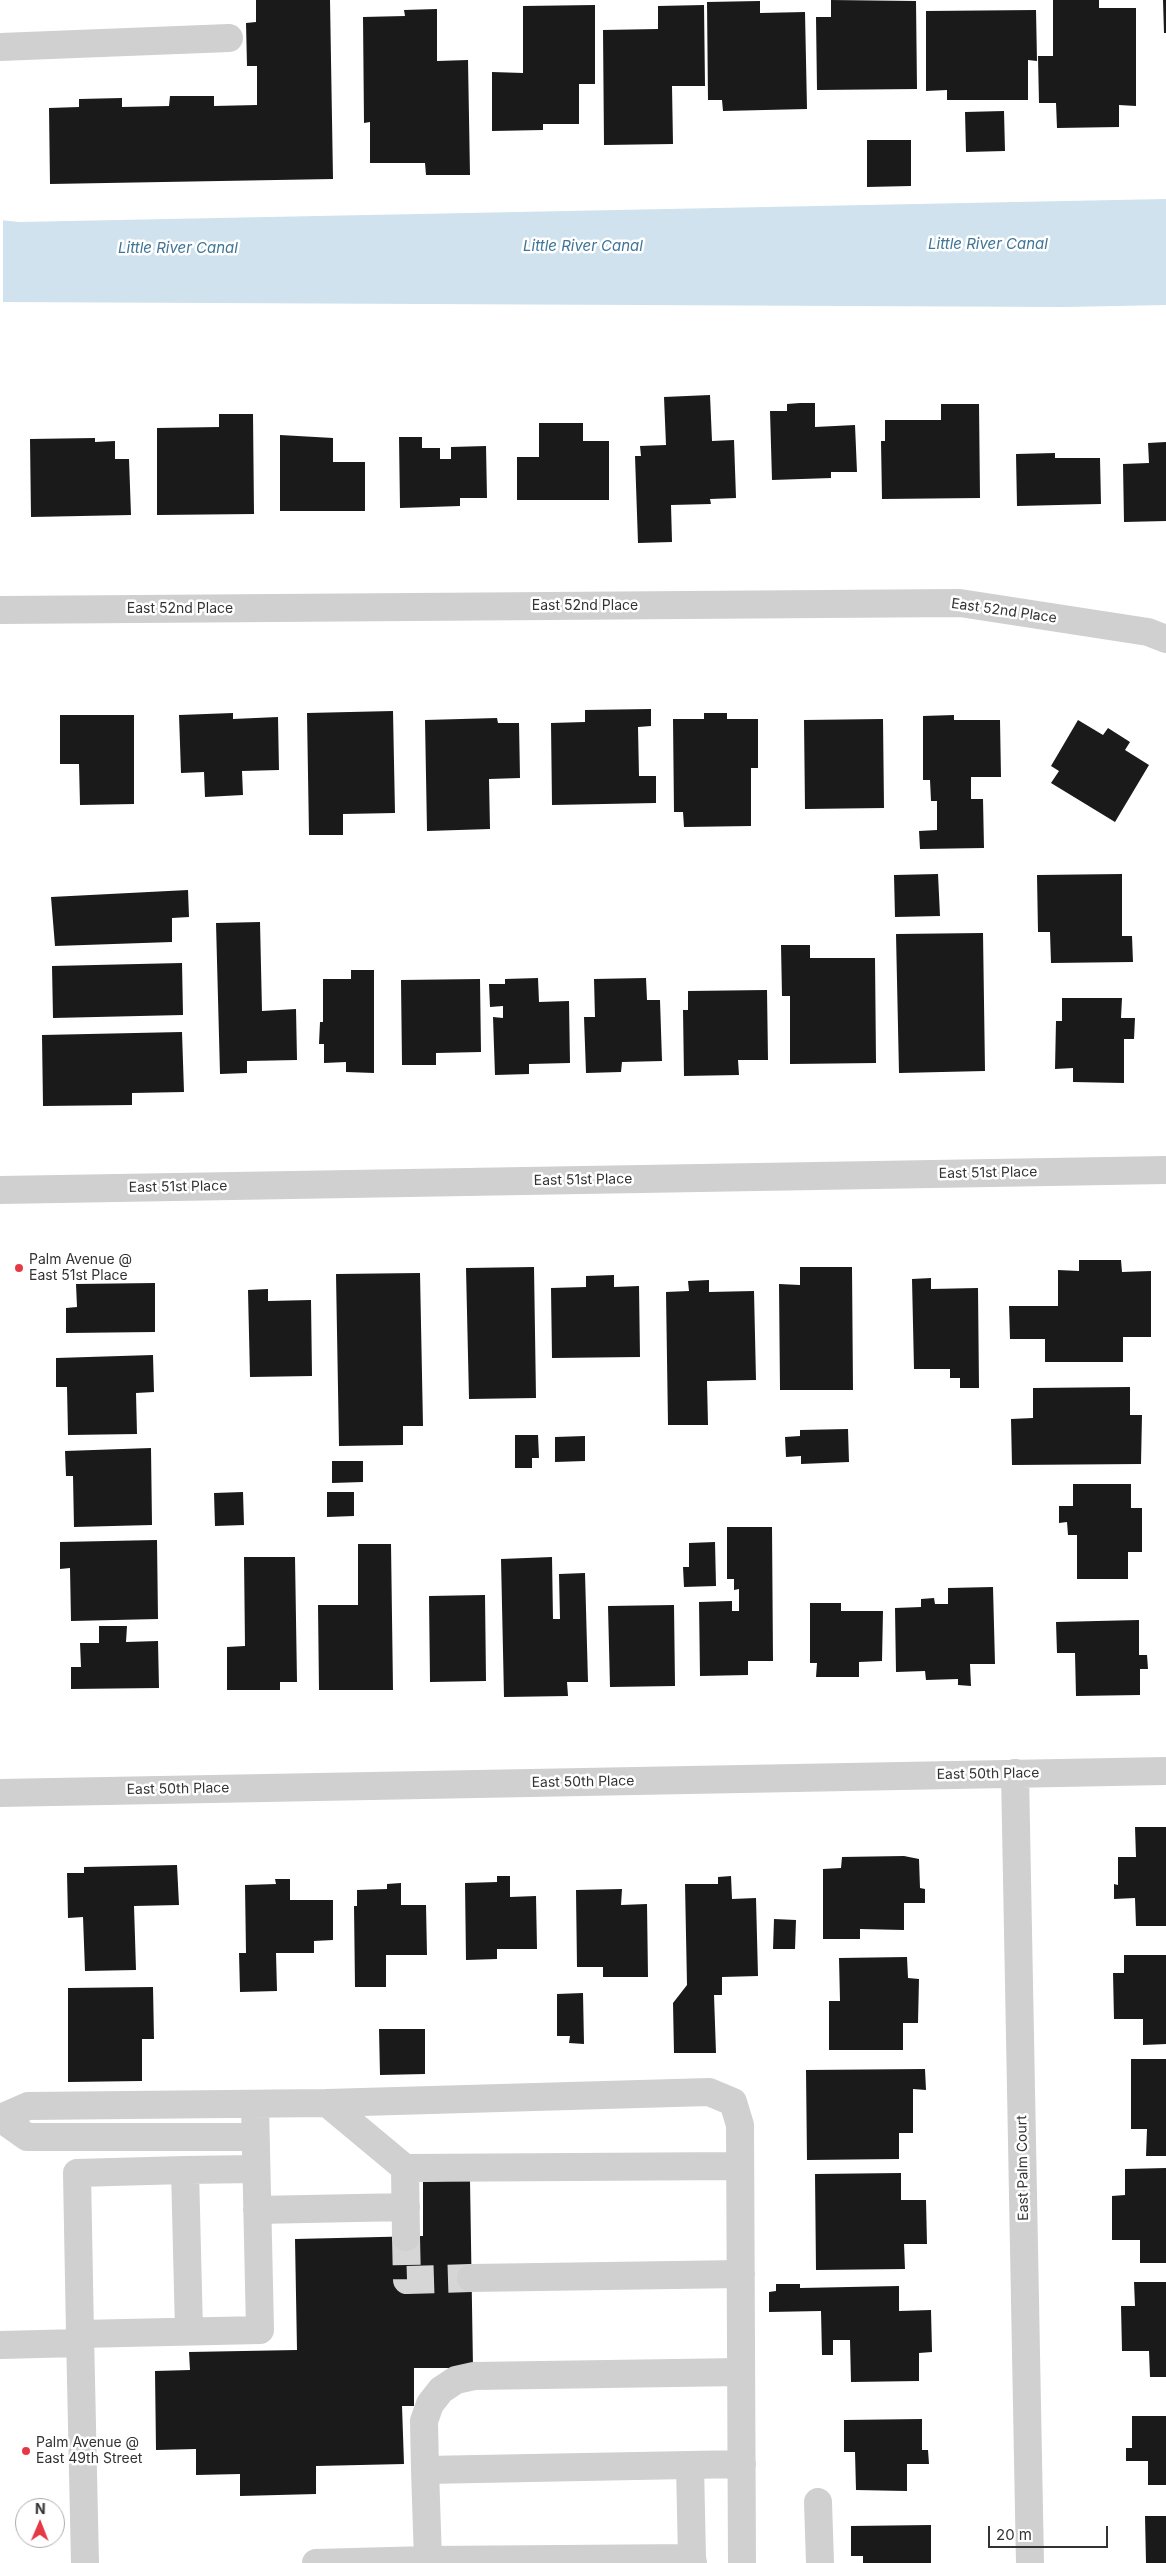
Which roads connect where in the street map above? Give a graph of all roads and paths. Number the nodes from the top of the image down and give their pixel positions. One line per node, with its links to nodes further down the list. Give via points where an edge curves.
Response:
1 (229, 38): 2 (street)
2 (0, 47)
3 (0, 610): 4 (street, East 52nd Place, via 960,603 1148,632)
4 (1166, 639)
5 (1166, 1170): 6 (street, East 51st Place)
6 (0, 1190)
7 (1166, 1771): 8 (street, East 50th Place)
8 (1015, 1773): 9 (street, East 50th Place); 37 (street, East Palm Court)
9 (0, 1793)
10 (327, 2103): 11 (street); 14 (street, via 709,2092 733,2102 740,2125); 15 (street)
11 (255, 2105): 12 (street, via 28,2106); 13 (street)
12 (0, 2118): 13 (street, via 27,2137)
13 (256, 2137): 16 (street)
14 (740, 2166): 15 (street); 21 (street)
15 (405, 2168): 18 (street)
16 (256, 2169): 17 (street); 19 (street)
17 (185, 2170): 23 (street); 24 (street, via 77,2173)
18 (406, 2207): 19 (street); 20 (street)
19 (257, 2210): 23 (street, via 260,2330)
20 (406, 2237)
21 (741, 2274): 22 (street); 26 (street)
22 (471, 2278)
23 (189, 2331): 24 (street)
24 (80, 2339): 25 (street); 33 (street)
25 (0, 2345)
26 (741, 2372): 27 (street); 29 (street, via 474,2376 456,2380 441,2390 430,2404 424,2421)
27 (742, 2464): 28 (street); 35 (street)
28 (690, 2465): 29 (street); 32 (street)
29 (425, 2470): 31 (street)
30 (818, 2502): 36 (street)
31 (428, 2560): 32 (street); 34 (street)
32 (692, 2560)
33 (85, 2563)
34 (316, 2563)
35 (742, 2563)
36 (820, 2563)
37 (1030, 2563)

